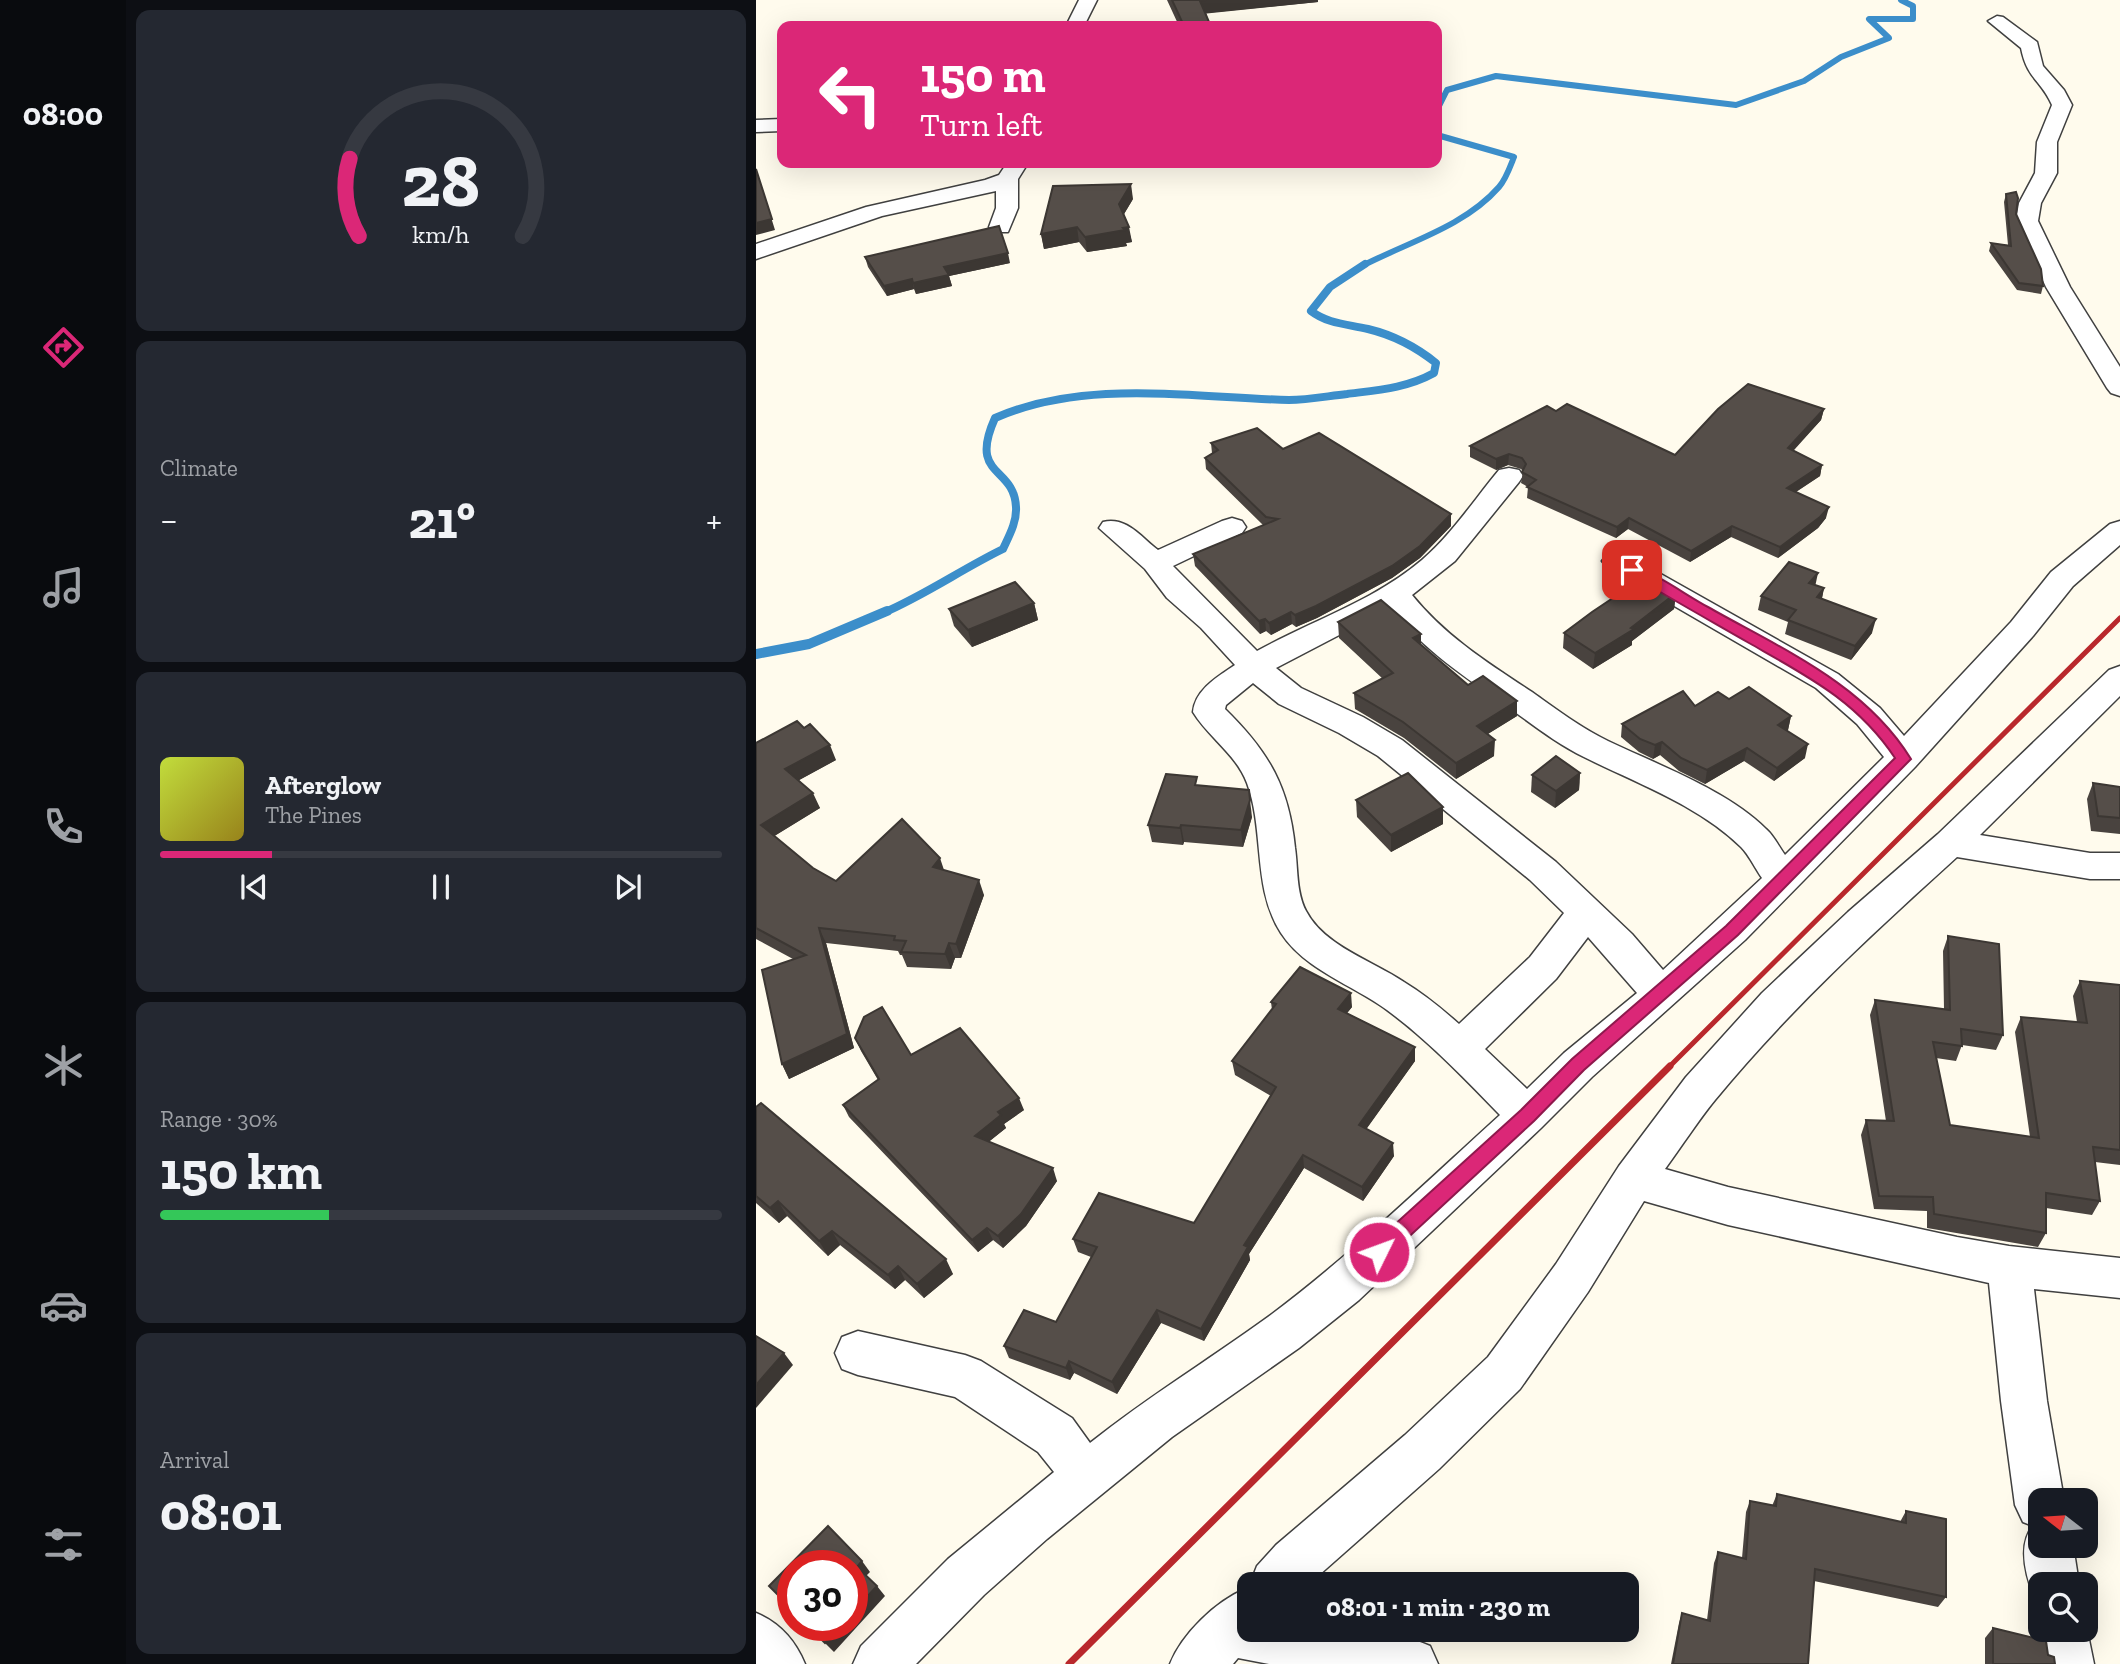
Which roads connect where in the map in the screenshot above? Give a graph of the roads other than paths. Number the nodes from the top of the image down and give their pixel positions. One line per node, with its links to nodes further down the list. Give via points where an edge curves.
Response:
1 (1088, 0): 2 (street)
2 (1078, 21)
3 (1997, 21): 9 (street, via 2030,46 2034,67 2060,100 2062,112 2048,142 2046,173 2030,203 2027,221 2050,272)
4 (777, 125): 5 (street)
5 (756, 126)
6 (1012, 171): 7 (street); 8 (street, via 972,192 894,206)
7 (1000, 227)
8 (756, 252)
9 (2120, 388)
10 (1509, 476): 16 (street, via 1423,574)
11 (1232, 527): 15 (street)
12 (1113, 528): 15 (street)
13 (2120, 530): 19 (street, via 2062,579)
14 (1616, 561): 19 (street, via 1827,681 1883,729)
15 (1156, 563): 17 (street)
16 (1395, 593): 17 (street); 22 (street, via 1429,633 1546,718 1594,748 1727,816 1755,839)
17 (1254, 667): 23 (street, via 1290,696 1390,748 1543,871); 25 (street, via 1210,701 1209,712 1261,774 1279,852 1280,890 1294,924 1316,946 1401,1000)
18 (2120, 677): 20 (street)
19 (1903, 759): 22 (street)
20 (1950, 844): 21 (street, via 2090,866); 27 (street, via 1776,1004 1700,1089)
21 (2120, 866)
22 (1782, 879): 24 (street)
23 (1586, 912): 24 (street); 25 (street, via 1543,968)
24 (1661, 995): 26 (street)
25 (1458, 1050): 26 (street)
26 (1527, 1115): 31 (street, via 1343,1285)
27 (1634, 1179): 28 (street, via 1728,1206); 33 (street, via 1573,1278 1504,1373)
28 (2009, 1266): 29 (street); 32 (street)
29 (2120, 1278)
30 (858, 1353): 31 (street, via 965,1377 1055,1434)
31 (1083, 1478): 38 (street, via 966,1577)
32 (2038, 1488)
33 (1286, 1572)
34 (1225, 1635): 39 (street)
35 (756, 1639): 37 (street)
36 (2064, 1642): 40 (street)
37 (779, 1664)
38 (879, 1664)
39 (1412, 1664)
40 (2068, 1664)

